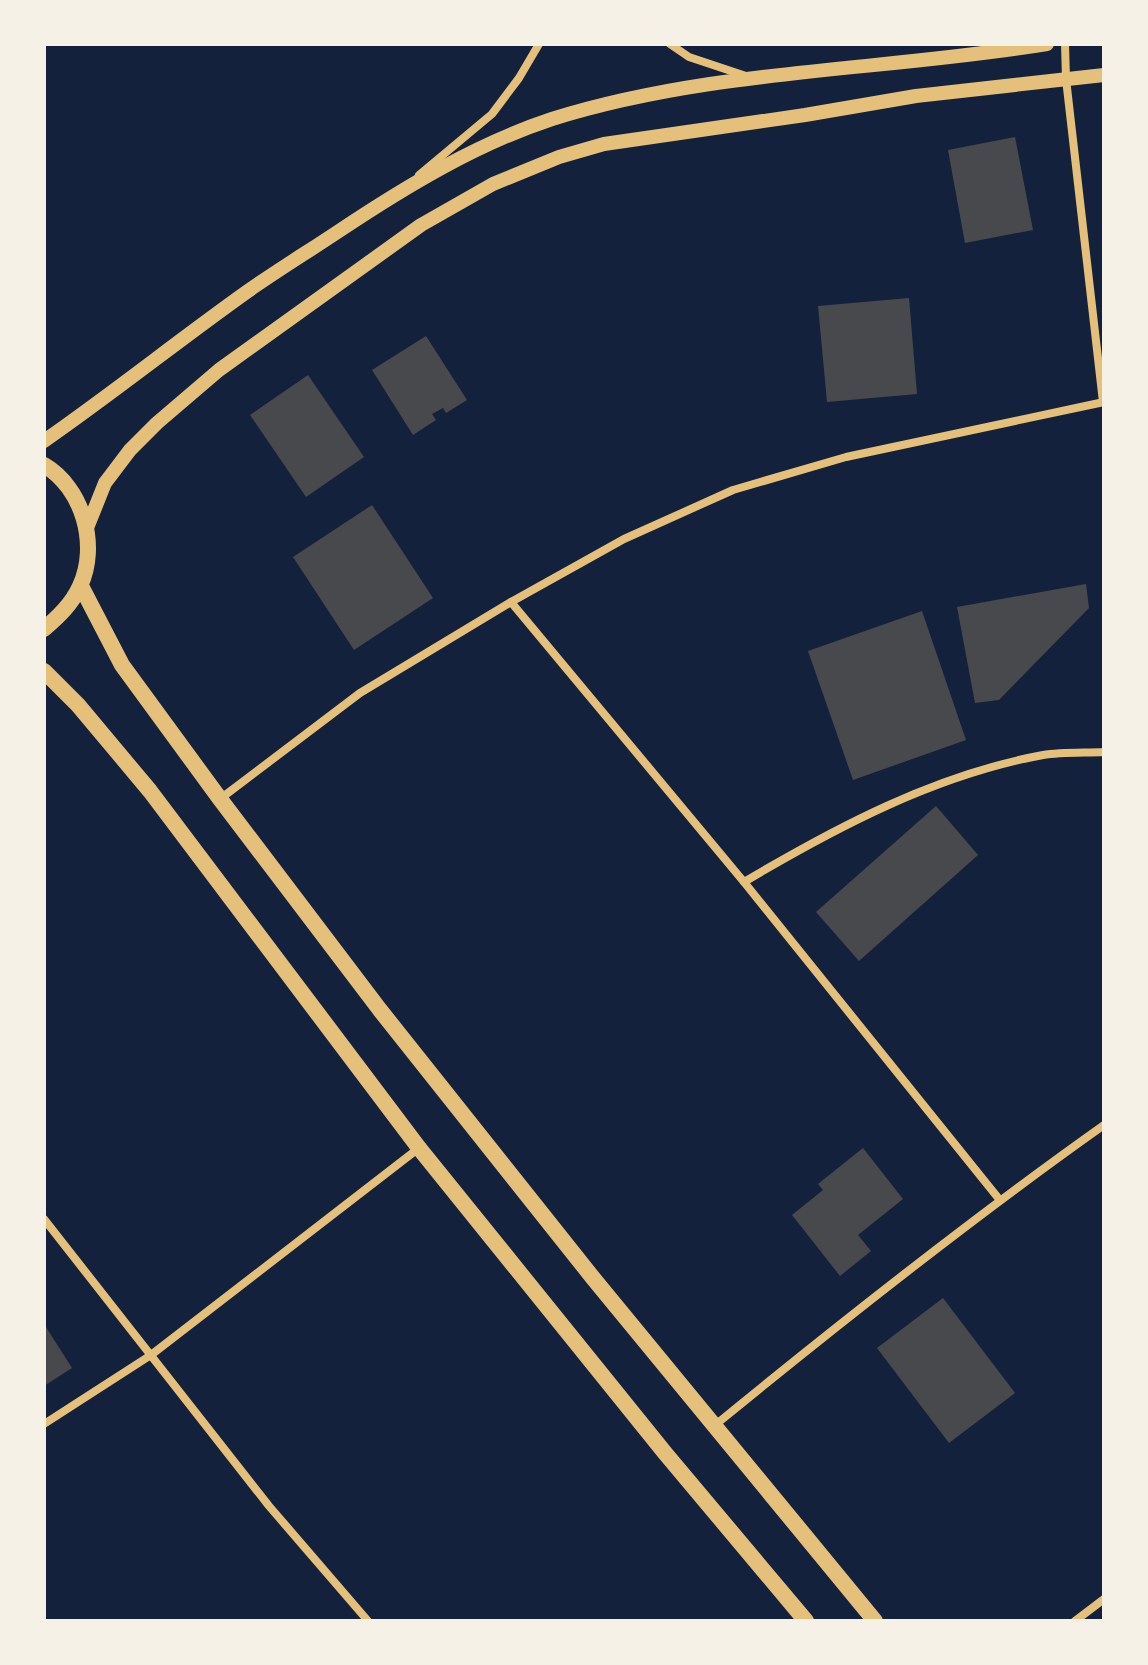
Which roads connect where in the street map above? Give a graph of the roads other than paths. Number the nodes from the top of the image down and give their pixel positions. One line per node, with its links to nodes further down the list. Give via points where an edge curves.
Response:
1 (539, 44): 8 (street, via 492,114)
2 (670, 44): 6 (street, via 689,57)
3 (1047, 44): 6 (street)
4 (1065, 44): 7 (street)
5 (1104, 75): 7 (street)
6 (754, 79): 8 (street, via 648,95 553,119 493,142)
7 (1066, 79): 9 (street); 12 (street, via 916,96 604,144 493,184 421,225 219,370 130,450 105,483)
8 (397, 193): 10 (street, via 249,291)
9 (1103, 402): 14 (street, via 846,457 733,490 624,539)
10 (44, 441)
11 (44, 465): 12 (main road, via 76,497)
12 (87, 528): 13 (main road, via 88,558)
13 (81, 586): 15 (main road); 18 (main road, via 122,665)
14 (511, 602): 18 (street, via 360,693); 19 (street)
15 (44, 629)
16 (44, 671): 21 (main road, via 150,791)
17 (1104, 752): 19 (street, via 1045,754 978,770 830,831)
18 (220, 799): 26 (main road, via 380,1010)
19 (744, 882): 22 (street)
20 (1104, 1125): 22 (street)
21 (419, 1148): 24 (street); 29 (main road)
22 (999, 1199): 26 (street)
23 (44, 1219): 24 (street)
24 (151, 1355): 25 (street); 28 (street, via 269,1506)
25 (44, 1424)
26 (714, 1426): 30 (main road)
27 (1104, 1599): 31 (street)
28 (368, 1621)
29 (806, 1621)
30 (875, 1621)
31 (1075, 1621)

